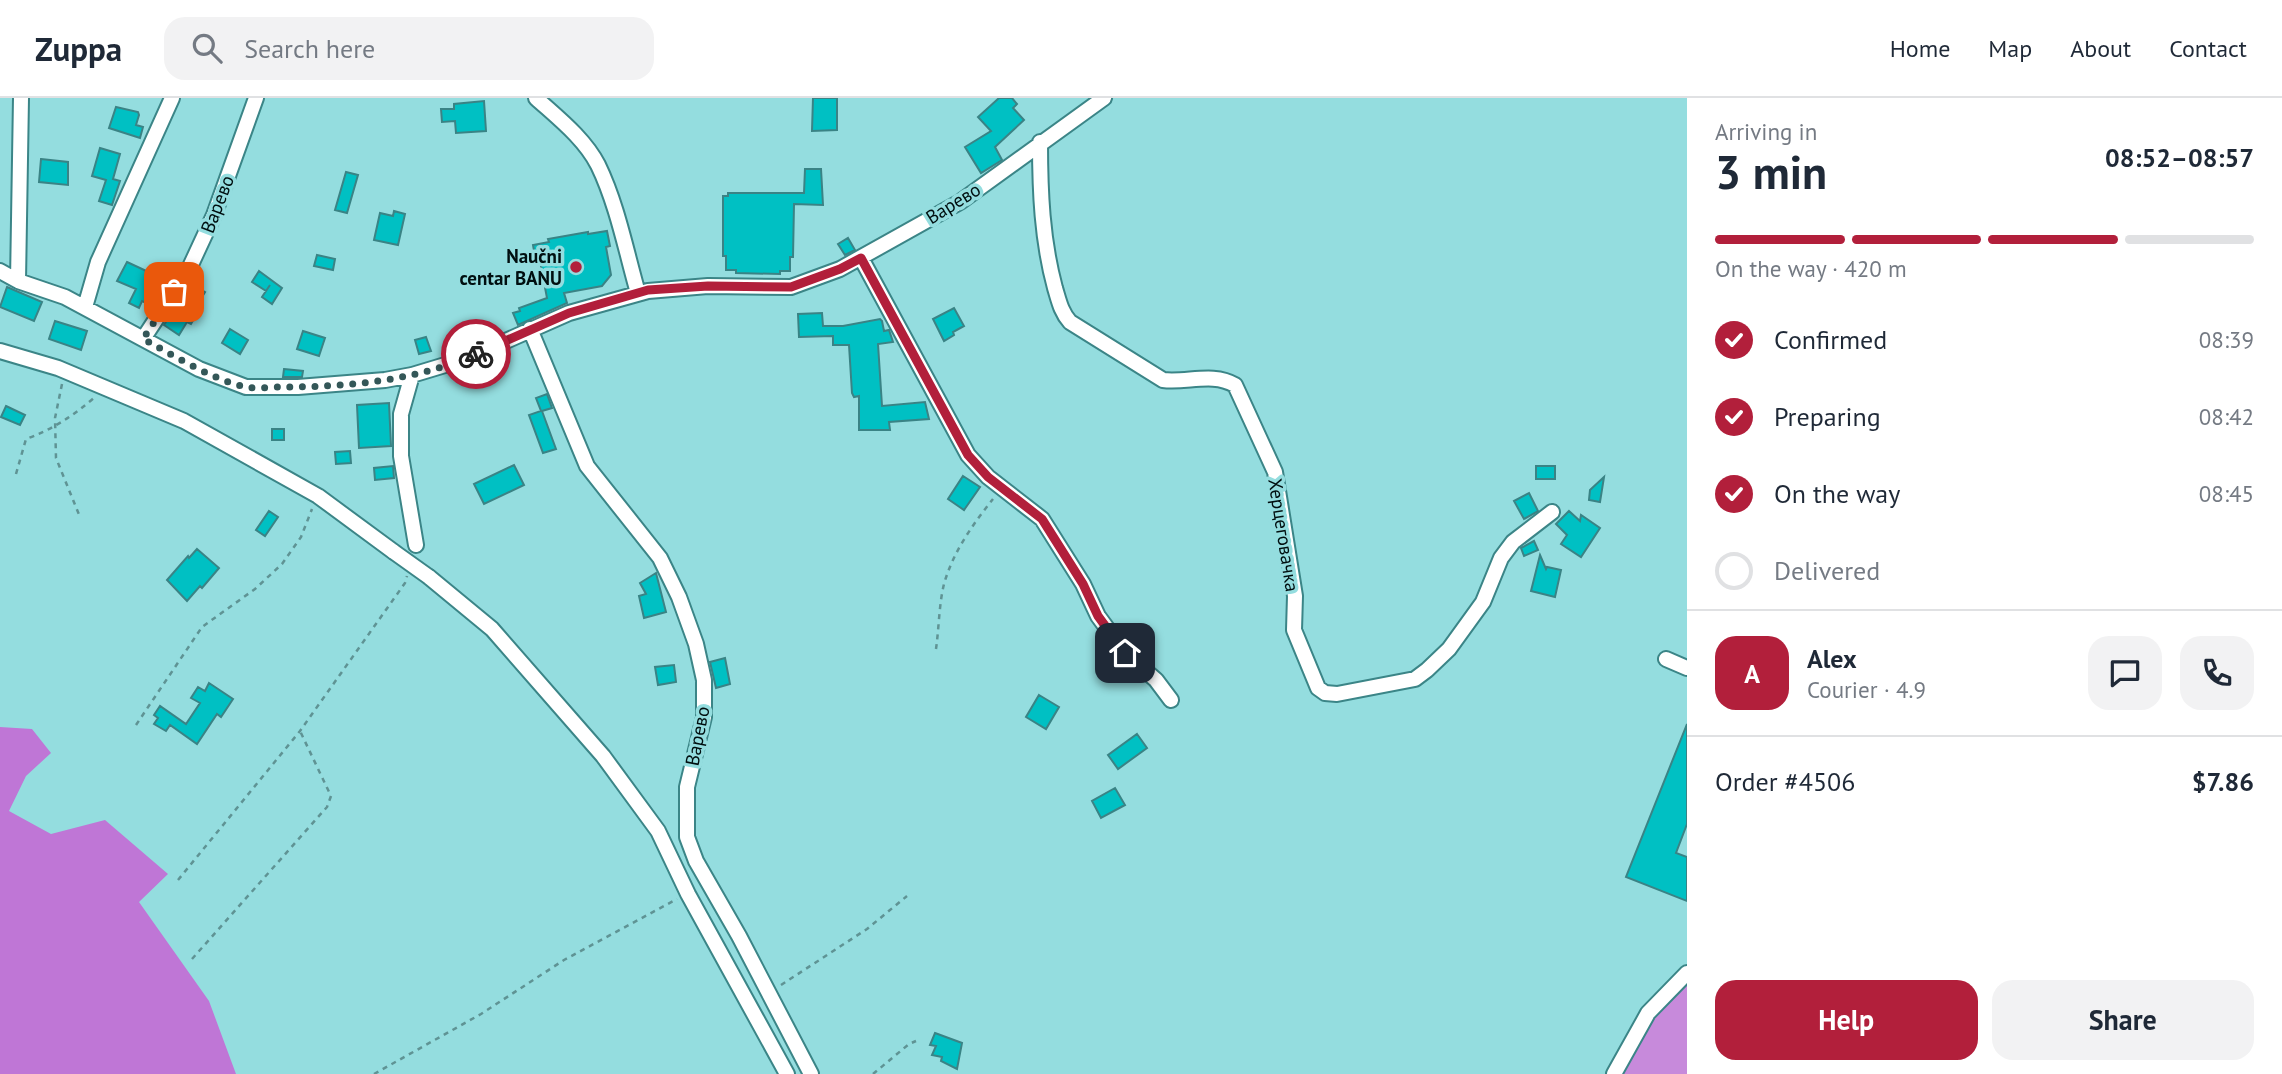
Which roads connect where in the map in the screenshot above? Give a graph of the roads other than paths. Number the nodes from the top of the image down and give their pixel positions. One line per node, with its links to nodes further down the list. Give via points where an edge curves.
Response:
1 (21, 98): 9 (street)
2 (172, 98): 11 (street, via 98,261)
3 (256, 98): 13 (street, Варево, via 189,269)
4 (536, 98): 10 (street, via 579,138 597,164)
5 (1104, 98): 6 (street)
6 (1040, 142): 7 (street, Варево, via 960,202); 16 (street, Херцеговачка, via 1043,233 1063,314 1163,380 1214,378 1234,385 1275,472 1295,596 1294,630 1318,688 1337,694 1415,679 1427,670 1449,649 1483,602 1501,558 1513,542)
7 (861, 258): 10 (street, Варево, via 791,287 677,286); 20 (street, via 968,455 988,477 1042,519 1098,616 1125,653)
8 (0, 271): 9 (street, Варево)
9 (18, 281): 11 (street, Варево)
10 (638, 293): 12 (street, Варево)
11 (85, 307): 13 (street, Варево)
12 (530, 329): 15 (street, Варево, via 465,359); 21 (street, Варево, via 587,466 660,558 696,644 704,680 704,718 687,787 687,837)
13 (143, 339): 15 (street, Варево, via 199,369 246,387 333,385)
14 (0, 352): 22 (street, bridge, via 67,372 184,421 318,496 429,577 492,629 603,756 658,831)
15 (412, 375): 17 (street, via 401,414 401,456)
16 (1552, 512)
17 (416, 545)
18 (1666, 659): 19 (street)
19 (1687, 668)
20 (1171, 700)
21 (696, 861): 22 (street); 25 (street, Варево)
22 (676, 867): 24 (street)
23 (1687, 973): 26 (street, via 1648,1013)
24 (787, 1074)
25 (811, 1074)
26 (1614, 1074)

